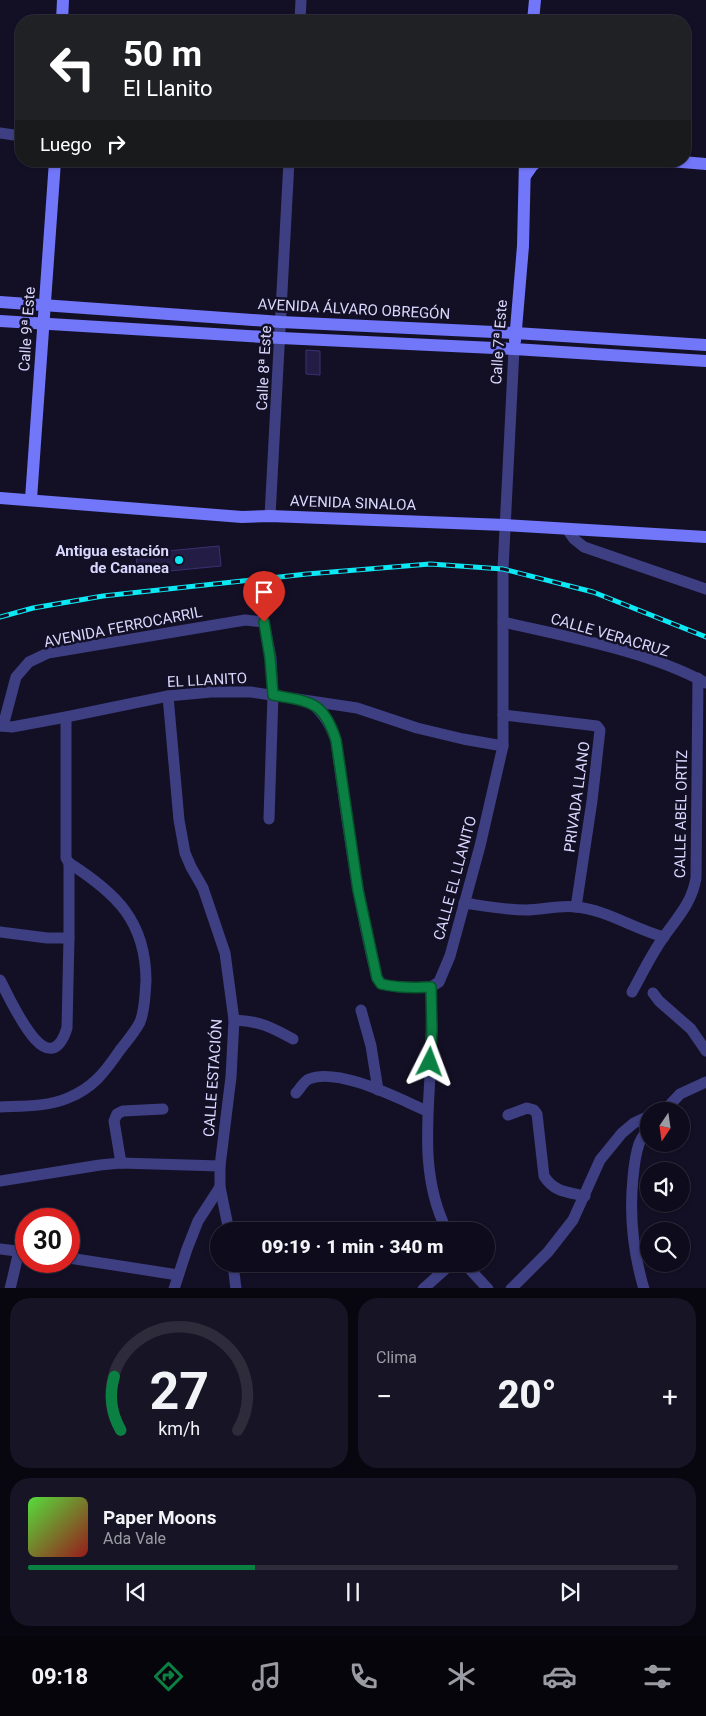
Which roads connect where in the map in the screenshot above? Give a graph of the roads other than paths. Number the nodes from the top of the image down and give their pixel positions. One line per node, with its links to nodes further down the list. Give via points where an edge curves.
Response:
1 (63, 0): 3 (street)
2 (301, 0): 4 (street)
3 (62, 15)
4 (300, 15)
5 (0, 133): 6 (street)
6 (15, 135)
7 (691, 163): 8 (street)
8 (706, 164)
9 (55, 167): 15 (street, Calle 9ª Este)
10 (289, 167): 18 (street, Calle 8ª Este)
11 (525, 167): 13 (street, Calle 7ª Este)
12 (531, 167): 13 (street)
13 (525, 176): 20 (street, Calle 7ª Este)
14 (0, 302): 15 (street, AVENIDA ÁLVARO OBREGÓN)
15 (45, 304): 17 (street, Calle 9ª Este); 18 (street, AVENIDA ÁLVARO OBREGÓN)
16 (0, 321): 17 (street)
17 (44, 322): 21 (street); 29 (street, Calle 9ª Este)
18 (281, 322): 19 (street, AVENIDA ÁLVARO OBREGÓN); 21 (street, Calle 8ª Este)
19 (435, 329): 20 (street, AVENIDA ÁLVARO OBREGÓN); 23 (street)
20 (515, 333): 22 (street, AVENIDA ÁLVARO OBREGÓN); 25 (street, Calle 7ª Este)
21 (281, 338): 23 (street); 30 (street, Calle 8ª Este)
22 (665, 342): 24 (street, AVENIDA ÁLVARO OBREGÓN); 26 (street)
23 (433, 345): 25 (street)
24 (706, 345)
25 (514, 349): 26 (street); 31 (street, Calle 7ª Este)
26 (665, 359): 27 (street)
27 (706, 361)
28 (0, 498): 29 (street, AVENIDA SINALOA)
29 (31, 499): 30 (street, AVENIDA SINALOA, via 242,517)
30 (270, 516): 31 (street, AVENIDA SINALOA)
31 (505, 525): 32 (street, AVENIDA SINALOA); 35 (street, CALLE EL LLANITO)
32 (567, 529): 33 (street, AVENIDA SINALOA); 34 (street, via 584,547)
33 (706, 537)
34 (706, 589)
35 (503, 622): 36 (street, CALLE VERACRUZ, via 591,642); 40 (street, CALLE EL LLANITO)
36 (702, 681): 49 (street, CALLE ABEL ORTIZ, via 695,889)
37 (273, 695): 38 (street, EL LLANITO, via 231,692); 39 (street, EL LLANITO); 42 (street, AVENIDA FERROCARRIL, via 264,622 245,620 48,653 29,662 16,677); 44 (street)
38 (168, 696): 41 (street, EL LLANITO); 56 (street, CALLE ESTACIÓN, via 185,853 203,888 226,953)
39 (311, 702): 43 (street, EL LLANITO, via 357,708 426,730); 52 (street, via 330,724 336,740 359,901 377,978 381,984 389,986)
40 (503, 715): 43 (street, CALLE EL LLANITO); 47 (street, PRIVADA LLANO, via 597,726 600,730)
41 (66, 717): 42 (street, EL LLANITO); 45 (street, via 66,858)
42 (2, 726)
43 (503, 746): 46 (street, CALLE EL LLANITO, via 491,806)
44 (269, 819)
45 (69, 863): 50 (street); 63 (street, via 103,886 134,922 146,968 142,1018 94,1084 67,1098 36,1105)
46 (464, 903): 47 (street, via 524,910); 52 (street, CALLE EL LLANITO, via 444,972 439,982)
47 (576, 907): 49 (street, via 620,919)
48 (0, 932): 50 (street)
49 (664, 937): 53 (street, CALLE ABEL ORTIZ)
50 (69, 938): 51 (street, via 66,1028 57,1046 40,1046 31,1037)
51 (0, 980)
52 (431, 987): 65 (street)
53 (632, 992)
54 (653, 993): 58 (street)
55 (360, 1010): 60 (street, via 371,1046)
56 (234, 1020): 57 (street, via 265,1024); 70 (street, CALLE ESTACIÓN)
57 (293, 1039)
58 (704, 1044)
59 (706, 1082): 62 (street, via 680,1094)
60 (378, 1090): 61 (street, via 324,1075 308,1080); 65 (street)
61 (296, 1093)
62 (672, 1102)
63 (0, 1107)
64 (163, 1108): 69 (street, via 116,1114 114,1122)
65 (427, 1111): 75 (street, via 427,1155 433,1192)
66 (508, 1115): 73 (street, via 527,1108 534,1110 544,1176 555,1189)
67 (640, 1120): 73 (street, via 622,1133 600,1160)
68 (640, 1142): 90 (street, via 634,1168 631,1227)
69 (121, 1163): 70 (street); 71 (street)
70 (220, 1166): 72 (street, CALLE ESTACIÓN)
71 (0, 1181)
72 (220, 1187): 74 (street, CALLE ESTACIÓN); 83 (street, via 198,1221)
73 (585, 1196): 89 (street, via 573,1220 548,1252)
74 (227, 1222)
75 (444, 1222)
76 (0, 1249): 77 (street)
77 (15, 1251)
78 (80, 1260): 83 (street)
79 (234, 1272): 86 (street)
80 (442, 1272): 87 (street)
81 (473, 1272): 88 (street)
82 (15, 1273): 84 (street)
83 (178, 1275): 85 (street)
84 (10, 1288)
85 (174, 1288)
86 (236, 1288)
87 (423, 1288)
88 (488, 1288)
89 (511, 1288)
90 (644, 1288)

